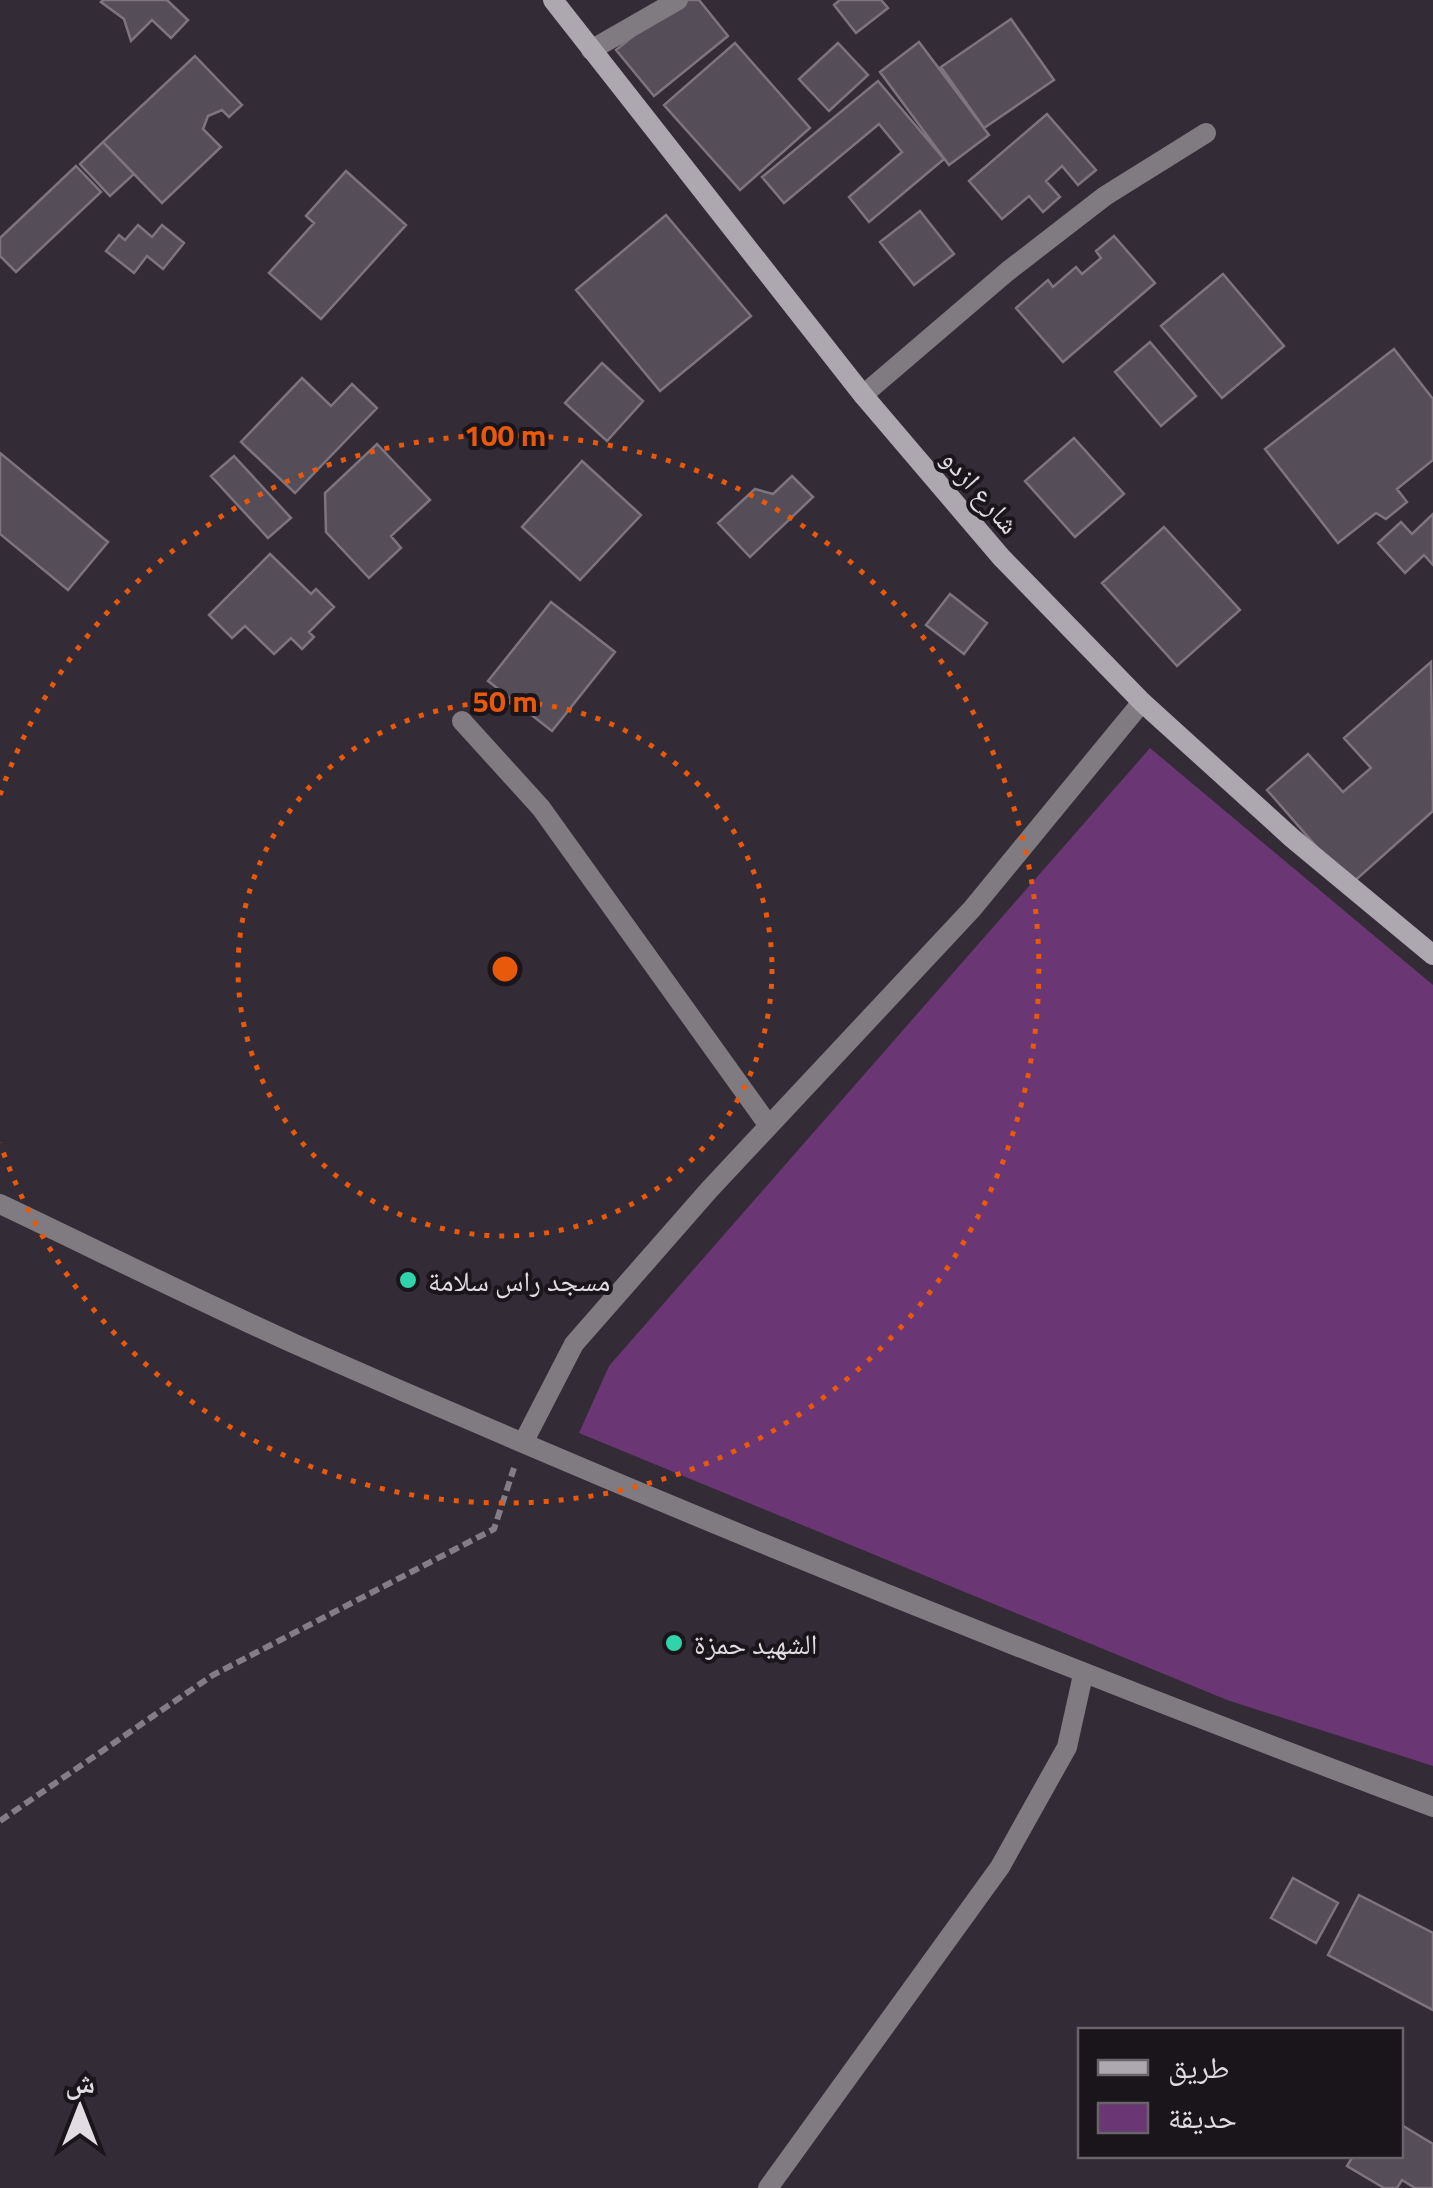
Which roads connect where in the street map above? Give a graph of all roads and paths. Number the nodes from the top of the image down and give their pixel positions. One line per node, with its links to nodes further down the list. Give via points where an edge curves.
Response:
1 (553, 0): 3 (street, شارع ازدو)
2 (678, 0): 3 (street)
3 (591, 50): 5 (street, شارع ازدو)
4 (1206, 133): 5 (street, via 1104,196)
5 (863, 395): 6 (street, شارع ازدو, via 1001,557)
6 (1142, 702): 8 (street, شارع ازدو); 9 (street, via 972,909)
7 (462, 720): 9 (street, via 541,808)
8 (1433, 955)
9 (769, 1126): 11 (street, via 574,1344)
10 (0, 1204): 11 (street, via 292,1343)
11 (523, 1443): 12 (street); 14 (path, via 494,1528 213,1675)
12 (1084, 1675): 13 (street); 15 (street, via 1068,1747 1000,1866)
13 (1433, 1807)
14 (0, 1822)
15 (768, 2188)

